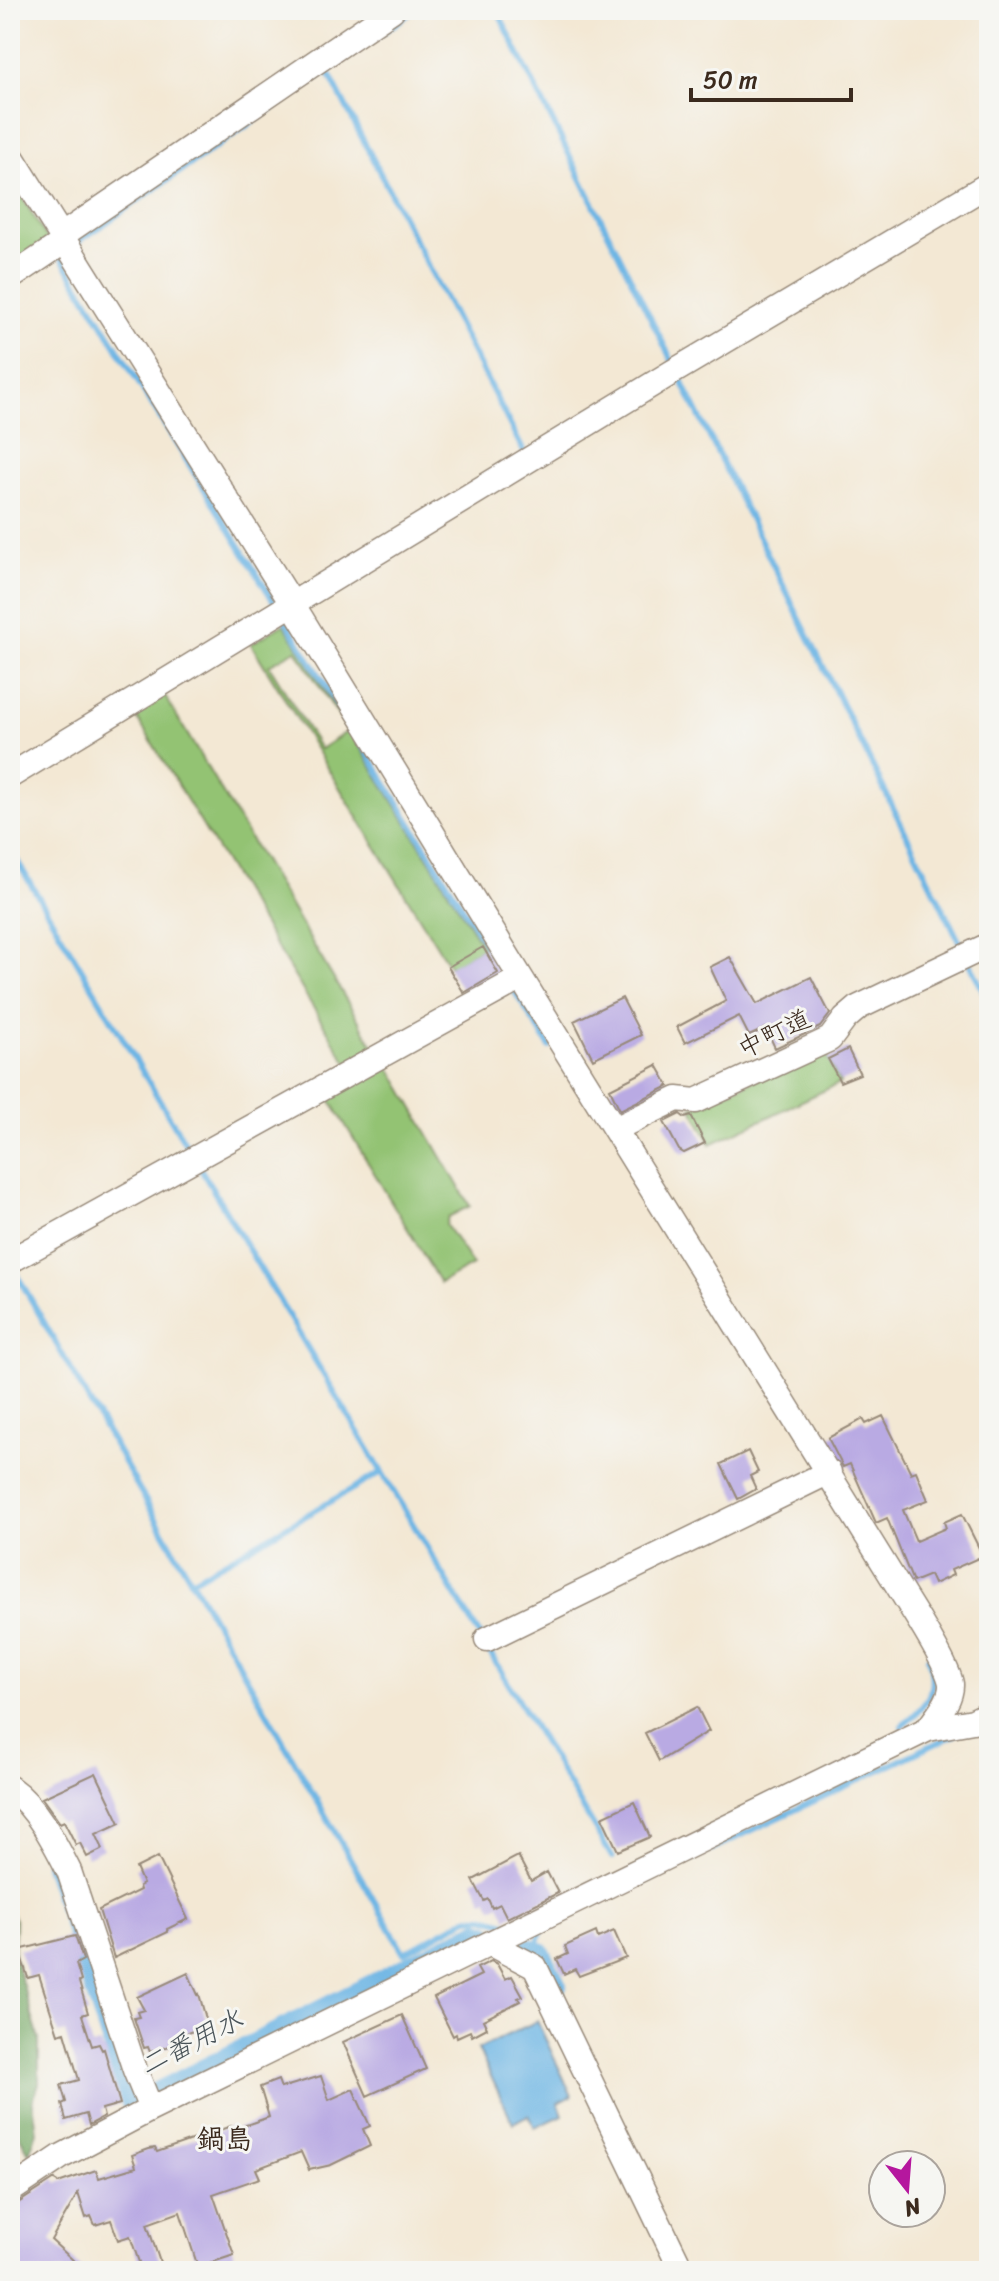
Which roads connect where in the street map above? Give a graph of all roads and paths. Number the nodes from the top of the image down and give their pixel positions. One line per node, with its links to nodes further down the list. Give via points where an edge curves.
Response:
1 (392, 10): 4 (street)
2 (10, 154): 4 (street)
3 (989, 184): 6 (street)
4 (63, 238): 5 (street); 6 (street)
5 (10, 278)
6 (285, 610): 7 (street); 9 (street)
7 (10, 776)
8 (974, 952): 10 (street, 中町道, via 859,1007 830,1039 696,1101 677,1099)
9 (514, 982): 10 (street); 11 (street)
10 (615, 1129): 12 (street)
11 (12, 1260)
12 (829, 1472): 13 (street); 15 (street, via 951,1684 946,1703)
13 (487, 1639)
14 (989, 1713): 15 (street)
15 (928, 1729): 17 (street)
16 (10, 1788): 18 (street, via 34,1814 69,1871)
17 (491, 1944): 18 (street); 20 (street, via 535,1967)
18 (147, 2099): 19 (street)
19 (10, 2191)
20 (682, 2271)

